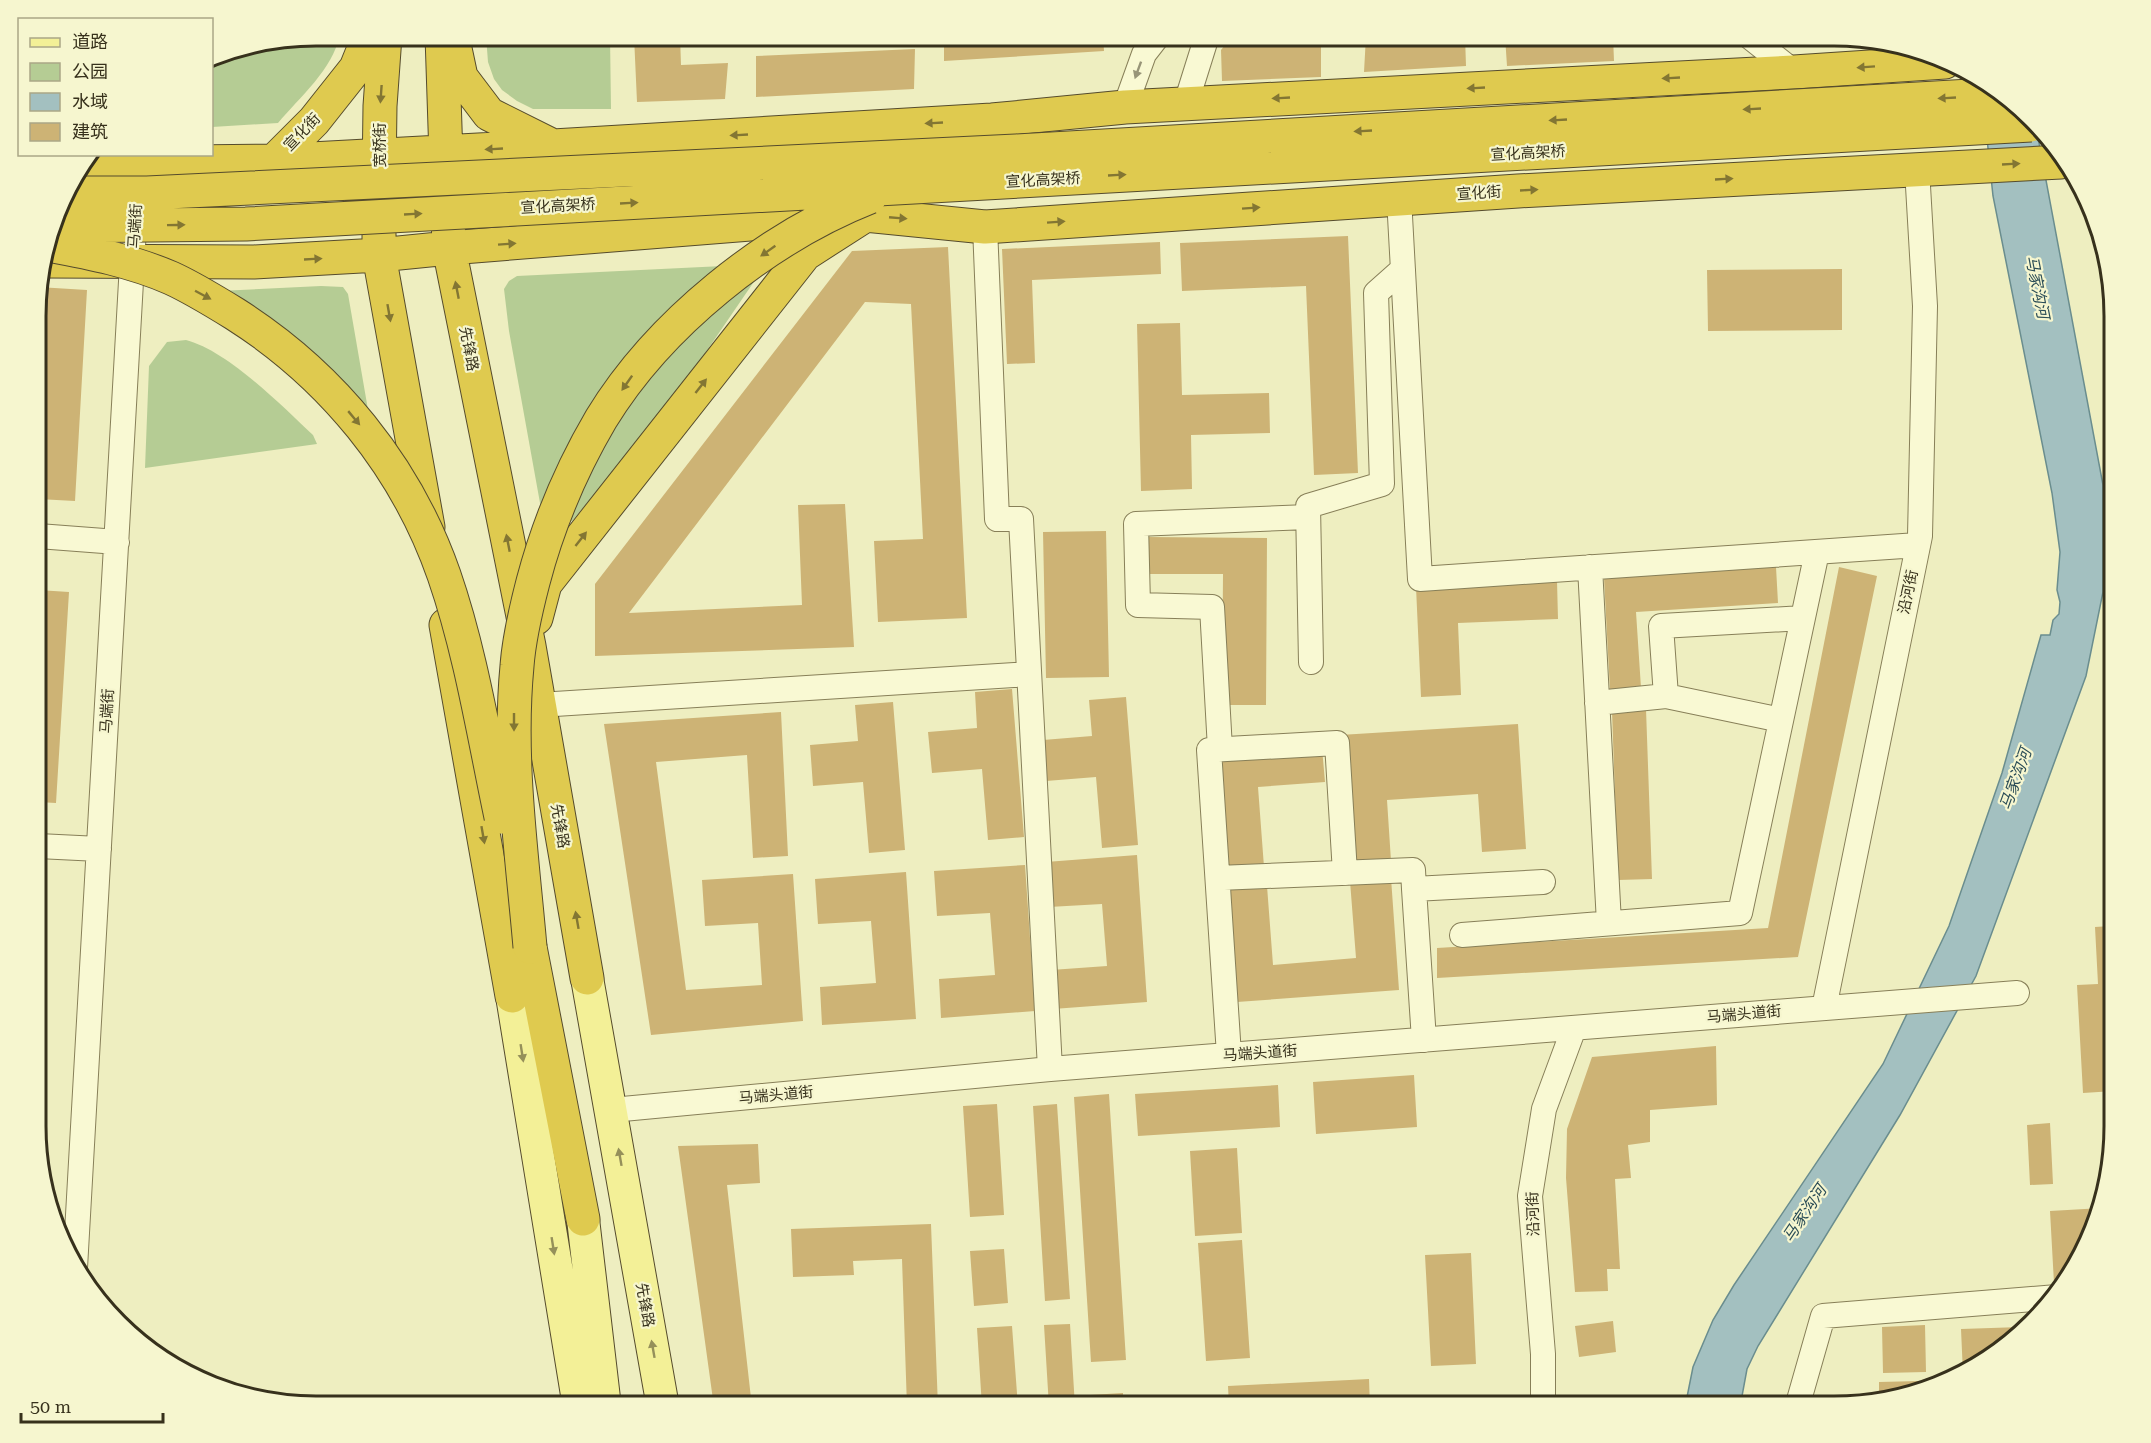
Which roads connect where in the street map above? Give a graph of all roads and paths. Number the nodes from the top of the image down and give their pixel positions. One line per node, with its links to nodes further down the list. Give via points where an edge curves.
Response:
1 (365, 46): 19 (highway, 宣化街, via 356,68 315,121)
2 (384, 46): 17 (highway, 宽桥街, one-way to 17)
3 (442, 46): 15 (highway)
4 (455, 46): 14 (highway, via 461,77 489,114)
5 (1150, 46): 12 (street, one-way to 12)
6 (1204, 46): 11 (street)
7 (1761, 46): 9 (street)
8 (1927, 63): 9 (highway, one-way to 9)
9 (1794, 72): 11 (highway, one-way to 11)
10 (1989, 95): 16 (highway, 宣化高架桥, one-way to 16, bridge)
11 (1186, 103): 12 (highway)
12 (1125, 107): 14 (highway, one-way to 14, via 992,120)
13 (2024, 125): 26 (highway, 宣化高架桥, one-way to 13, bridge, via 270,222)
14 (553, 146): 15 (highway, one-way to 15)
15 (446, 151): 17 (highway); 29 (highway)
16 (1016, 151): 23 (highway, 宣化高架桥, bridge, via 147,193); 57 (highway, one-way to 57, bridge, via 915,179 838,210 779,243 728,279 679,324 639,366 602,419 568,482 543,544 517,664 515,784)
17 (380, 155): 19 (highway); 30 (highway, 宽桥街)
18 (138, 159): 19 (highway, 宣化街); 20 (highway, 宣化街); 32 (street, 马端街)
19 (274, 161)
20 (95, 162)
21 (2056, 162): 22 (highway, 宣化街, one-way to 21)
22 (1917, 169): 24 (highway, 宣化街, one-way to 22); 37 (street, 沿河街, via 1925,306)
23 (76, 193)
24 (1399, 198): 27 (highway, 宣化街, one-way to 24); 33 (street)
25 (865, 215): 27 (highway, 宣化街, one-way to 27); 29 (highway, 宣化街, one-way to 25); 41 (highway, one-way to 25, via 545,584 805,254)
26 (62, 226)
27 (992, 226): 43 (street, via 997,519 1021,519)
28 (56, 246): 57 (highway, one-way to 57, bridge, via 115,258 172,279 254,327 297,358 332,392 400,481 444,574 463,641)
29 (449, 248): 30 (highway, 宣化街); 41 (highway, 先锋路, one-way to 29)
30 (379, 255): 32 (highway, 宣化街, one-way to 30, via 254,262); 60 (highway, one-way to 60)
31 (53, 261): 32 (highway)
32 (133, 262): 36 (street, 马端街)
33 (1403, 269): 34 (street, via 1376,293 1382,484 1308,506); 39 (street, via 1420,579)
34 (1308, 517): 42 (street); 48 (street, via 1136,524 1138,605 1212,607)
35 (46, 537): 36 (street)
36 (117, 542): 50 (street, 马端街)
37 (1918, 545): 38 (street); 61 (street, 沿河街)
38 (1817, 552): 39 (street); 40 (street)
39 (1590, 567): 45 (street)
40 (1803, 618): 44 (street, via 1661,626); 47 (street)
41 (529, 646): 46 (highway, 先锋路)
42 (1311, 662)
43 (1029, 674): 46 (street); 65 (street)
44 (1666, 696): 45 (street); 47 (street)
45 (1598, 704): 55 (street)
46 (539, 705): 58 (highway, 先锋路, one-way to 46)
47 (1781, 720): 55 (street, via 1740,914)
48 (1220, 749): 51 (street, via 1337,743); 52 (street, via 1209,750)
49 (46, 846): 50 (street)
50 (99, 849): 68 (street, 马端街)
51 (1346, 873): 52 (street); 54 (street, via 1413,870)
52 (1218, 878): 64 (street)
53 (1543, 882): 54 (street)
54 (1414, 889): 63 (street)
55 (1609, 923): 56 (street)
56 (1462, 935)
57 (530, 947): 67 (highway)
58 (587, 978): 66 (main road, 先锋路)
59 (2017, 993): 61 (street, 马端头道街)
60 (512, 996): 70 (main road, one-way to 70)
61 (1824, 1008): 62 (street, 马端头道街)
62 (1574, 1028): 63 (street, 马端头道街); 73 (street, 沿河街, via 1544,1109 1530,1196)
63 (1424, 1040): 64 (street, 马端头道街)
64 (1229, 1055): 65 (street, 马端头道街)
65 (1050, 1069): 66 (street, 马端头道街)
66 (612, 1110): 72 (main road, 先锋路, one-way to 66)
67 (583, 1219): 71 (main road)
68 (76, 1250)
69 (2043, 1298): 74 (street, via 1822,1316)
70 (577, 1396)
71 (604, 1396)
72 (661, 1396)
73 (1543, 1396)
74 (1800, 1396)

